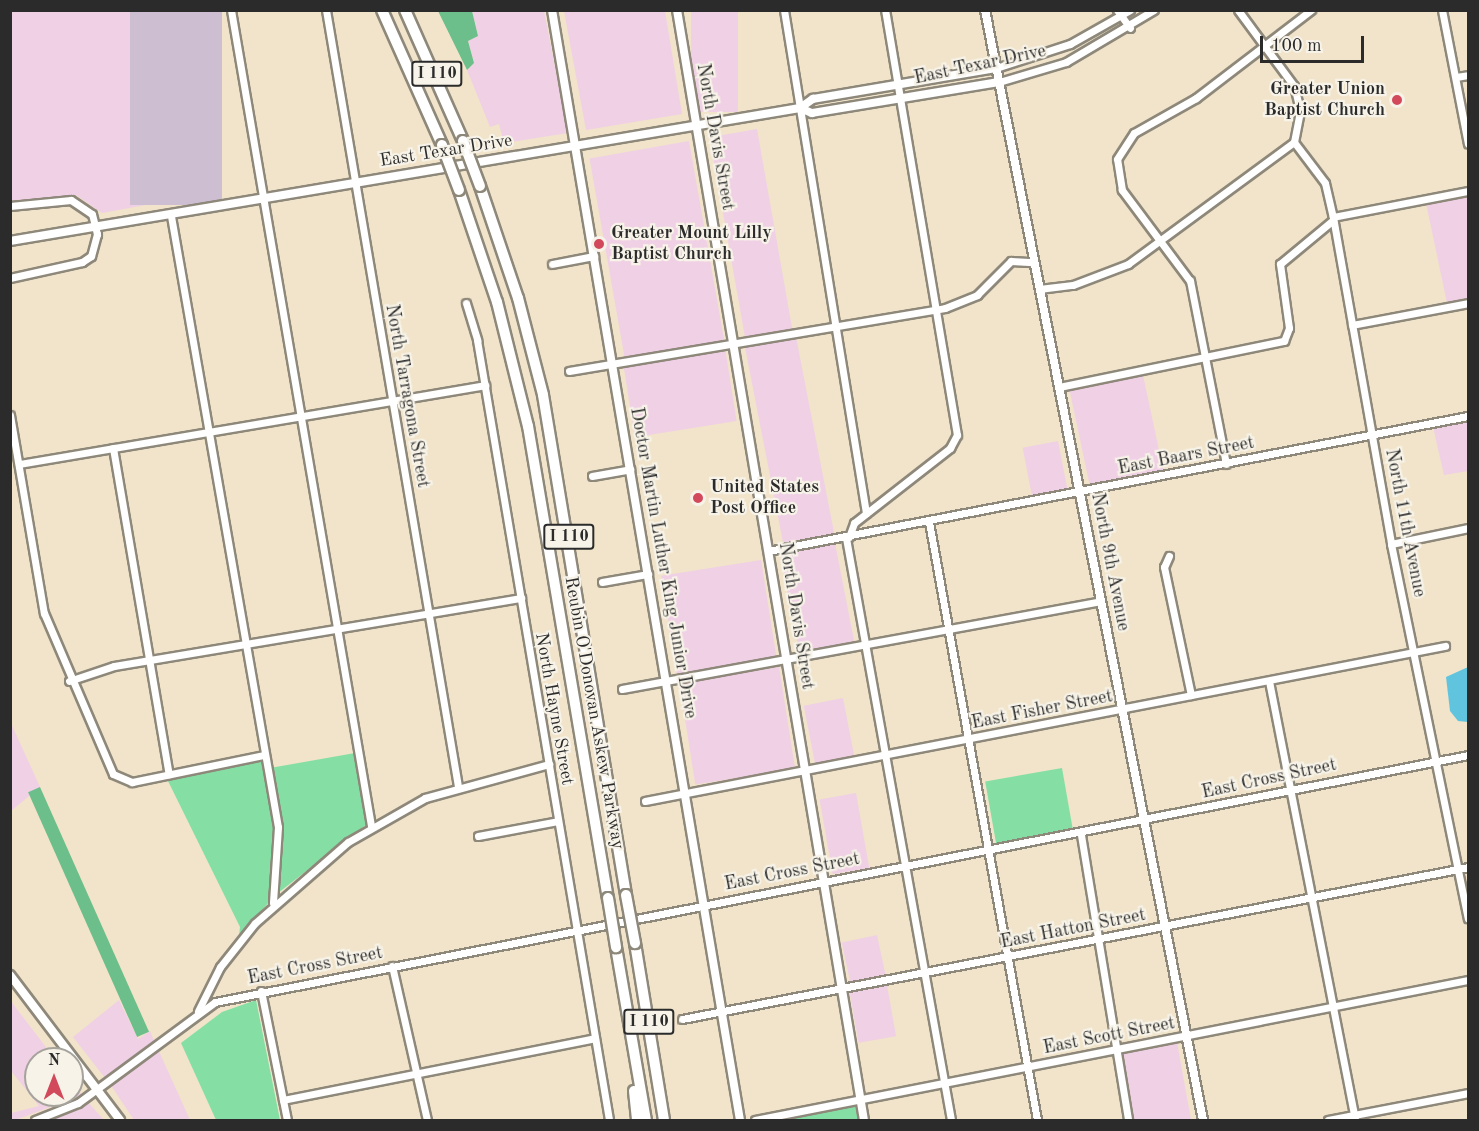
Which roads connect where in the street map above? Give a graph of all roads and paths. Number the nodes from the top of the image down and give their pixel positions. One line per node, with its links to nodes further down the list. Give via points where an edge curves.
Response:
1 (231, 10): 33 (street)
2 (326, 10): 31 (street, North Tarragona Street)
3 (374, 10): 21 (highway)
4 (382, 10): 21 (highway, Reubin O'Donovan Askew Parkway / I 110)
5 (405, 10): 145 (highway, Reubin O'Donovan Askew Parkway / I 110, bridge, via 480,186 518,298 548,418)
6 (552, 10): 30 (main road, Doctor Martin Luther King Junior Drive)
7 (677, 10): 27 (main road, North Davis Street)
8 (784, 10): 26 (street)
9 (885, 10): 24 (street)
10 (985, 10): 19 (main road, North 9th Avenue)
11 (1130, 10): 16 (street, East Texar Drive)
12 (1154, 10): 17 (street, East Texar Drive)
13 (1238, 10): 18 (street)
14 (1311, 10): 18 (street)
15 (1442, 10): 22 (street)
16 (1119, 14): 17 (street); 19 (street, East Texar Drive, via 1070,44)
17 (1130, 28): 23 (street, East Texar Drive, via 1066,62)
18 (1264, 45): 28 (street, via 1297,95); 39 (street, via 1196,98 1134,133 1119,150 1116,174 1122,190)
19 (996, 68): 23 (main road, North 9th Avenue); 24 (main road, East Texar Drive)
20 (1468, 75): 22 (street)
21 (413, 77): 133 (highway, Reubin O'Donovan Askew Parkway / I 110, bridge, via 459,190 497,302 528,426)
22 (1456, 77): 29 (street)
23 (999, 82): 25 (main road, East Texar Drive); 41 (main road, North 9th Avenue)
24 (897, 85): 25 (street); 26 (main road, East Texar Drive, via 813,99)
25 (899, 99): 26 (main road, East Texar Drive, via 812,113); 47 (street)
26 (800, 108): 27 (main road, East Texar Drive); 48 (street)
27 (696, 126): 30 (main road, East Texar Drive); 50 (main road, North Davis Street)
28 (1294, 142): 36 (street, North 11th Avenue, via 1321,175); 39 (street)
29 (1468, 144)
30 (575, 146): 31 (main road, East Texar Drive); 40 (main road, Doctor Martin Luther King Junior Drive)
31 (356, 182): 33 (main road, East Texar Drive); 56 (street, North Tarragona Street)
32 (1468, 191): 36 (street)
33 (262, 198): 35 (main road, East Texar Drive); 59 (street)
34 (10, 206): 37 (street, via 71,200 87,209)
35 (171, 216): 37 (main road, East Texar Drive); 60 (street)
36 (1332, 219): 49 (street, North 11th Avenue); 51 (street, via 1283,258 1279,274 1289,332 1279,344)
37 (97, 227): 38 (main road, East Texar Drive); 43 (street, via 87,260)
38 (10, 241)
39 (1162, 243): 44 (street, via 1095,279); 51 (street, via 1190,281)
40 (594, 256): 42 (street); 52 (main road, Doctor Martin Luther King Junior Drive)
41 (1033, 262): 44 (main road, North 9th Avenue); 47 (street, via 1011,261 978,295)
42 (552, 264)
43 (10, 278)
44 (1039, 289): 55 (main road, North 9th Avenue)
45 (465, 303): 54 (street, North Hayne Street)
46 (1468, 303): 49 (street)
47 (936, 309): 48 (street); 68 (street, via 957,435 950,448)
48 (837, 326): 50 (street); 68 (street)
49 (1353, 326): 61 (street, North 11th Avenue)
50 (733, 343): 52 (street); 73 (main road, North Davis Street)
51 (1206, 358): 55 (street); 64 (street)
52 (613, 363): 53 (street); 65 (main road, Doctor Martin Luther King Junior Drive)
53 (569, 370)
54 (485, 385): 56 (street); 77 (street, North Hayne Street)
55 (1059, 387): 67 (main road, North 9th Avenue)
56 (393, 401): 59 (street); 79 (street, North Tarragona Street)
57 (10, 415): 63 (street)
58 (1468, 416): 61 (street, East Baars Street)
59 (301, 417): 60 (street); 80 (street)
60 (207, 432): 62 (street); 82 (street)
61 (1373, 435): 64 (street, East Baars Street); 72 (street, North 11th Avenue)
62 (113, 448): 63 (street); 86 (street)
63 (19, 464): 88 (street, via 44,613)
64 (1226, 464): 67 (street, East Baars Street)
65 (630, 469): 66 (street); 75 (main road, Doctor Martin Luther King Junior Drive)
66 (592, 476)
67 (1079, 493): 69 (street, East Baars Street); 78 (main road, North 9th Avenue)
68 (866, 513): 71 (street, via 850,527)
69 (929, 522): 71 (street, East Baars Street); 81 (street)
70 (1468, 528): 72 (street)
71 (847, 538): 73 (street, East Baars Street); 83 (street)
72 (1390, 544): 85 (street, North 11th Avenue)
73 (768, 551): 87 (main road, North Davis Street)
74 (1169, 556): 92 (street, via 1164,567)
75 (648, 574): 76 (street); 90 (main road, Doctor Martin Luther King Junior Drive)
76 (602, 582)
77 (521, 598): 79 (street); 99 (street, North Hayne Street)
78 (1101, 601): 81 (street); 93 (main road, North 9th Avenue)
79 (429, 613): 80 (street); 102 (street, North Tarragona Street)
80 (337, 627): 82 (street); 108 (street)
81 (951, 630): 83 (street); 94 (street)
82 (243, 644): 86 (street); 96 (street)
83 (865, 646): 87 (street); 97 (street)
84 (1445, 646): 85 (street, East Fisher Street)
85 (1416, 652): 89 (street, East Fisher Street); 98 (street, North 11th Avenue)
86 (149, 660): 88 (street); 101 (street)
87 (786, 662): 90 (street); 100 (main road, North Davis Street)
88 (69, 681): 101 (street, via 110,770 121,781)
89 (1269, 681): 92 (street, East Fisher Street); 103 (street)
90 (667, 683): 91 (street); 104 (main road, Doctor Martin Luther King Junior Drive)
91 (622, 690)
92 (1191, 695): 93 (street, East Fisher Street)
93 (1122, 709): 94 (street, East Fisher Street); 106 (main road, North 9th Avenue)
94 (971, 739): 97 (street, East Fisher Street); 111 (street)
95 (1468, 754): 98 (street, East Cross Street)
96 (263, 755): 101 (street); 117 (street, via 279,846)
97 (887, 755): 100 (street, East Fisher Street); 112 (street)
98 (1437, 761): 103 (street, East Cross Street); 114 (street, North 11th Avenue)
99 (549, 764): 102 (street); 107 (street, North Hayne Street)
100 (805, 771): 104 (street, East Fisher Street); 115 (main road, North Davis Street)
101 (169, 774)
102 (458, 786): 108 (street)
103 (1290, 790): 106 (street, East Cross Street); 116 (street)
104 (685, 795): 105 (street, East Fisher Street); 118 (main road, Doctor Martin Luther King Junior Drive)
105 (645, 801)
106 (1143, 820): 109 (street, East Cross Street); 120 (main road, North 9th Avenue)
107 (558, 821): 110 (street); 121 (street, North Hayne Street)
108 (371, 826): 117 (street)
109 (1081, 835): 111 (street, East Cross Street); 122 (street)
110 (478, 836)
111 (992, 852): 112 (street, East Cross Street); 123 (street)
112 (907, 866): 115 (street, East Cross Street); 125 (street)
113 (1468, 867): 114 (street, East Hatton Street)
114 (1459, 869): 116 (street, East Hatton Street); 119 (street, North 11th Avenue)
115 (824, 880): 118 (street, East Cross Street); 128 (main road, North Davis Street)
116 (1311, 898): 120 (street, East Hatton Street); 130 (street)
117 (273, 903): 131 (street, via 220,967)
118 (704, 904): 121 (street, East Cross Street); 132 (main road, Doctor Martin Luther King Junior Drive)
119 (1468, 918)
120 (1164, 927): 122 (street, East Hatton Street); 135 (main road, North 9th Avenue)
121 (577, 930): 124 (street, East Cross Street); 136 (street, North Hayne Street)
122 (1098, 940): 123 (street, East Hatton Street); 137 (street)
123 (1010, 957): 125 (street, East Hatton Street); 138 (street)
124 (392, 966): 129 (street, East Cross Street); 139 (street)
125 (926, 973): 128 (street, East Hatton Street); 140 (street)
126 (10, 975): 141 (main road)
127 (1468, 980): 130 (street, East Scott Street)
128 (842, 989): 132 (street, East Hatton Street); 144 (main road, North Davis Street)
129 (261, 992): 131 (street, East Cross Street); 143 (street)
130 (1333, 1007): 135 (street, East Scott Street); 146 (street)
131 (198, 1011): 141 (street, East Cross Street)
132 (721, 1012): 134 (street, East Hatton Street); 156 (main road, Doctor Martin Luther King Junior Drive)
133 (627, 1019): 152 (highway); 153 (highway, Reubin O'Donovan Askew Parkway / I 110)
134 (682, 1019)
135 (1185, 1036): 137 (street, East Scott Street); 162 (main road, North 9th Avenue)
136 (595, 1038): 139 (street); 151 (street, North Hayne Street)
137 (1117, 1050): 138 (street, East Scott Street); 161 (street)
138 (1028, 1067): 140 (street, East Scott Street); 160 (street)
139 (418, 1073): 143 (street); 150 (street)
140 (944, 1083): 144 (street, East Scott Street); 159 (street)
141 (96, 1089): 147 (street, East Cross Street); 148 (main road)
142 (1468, 1093): 146 (street)
143 (283, 1100): 149 (street)
144 (860, 1100): 157 (street, East Scott Street); 158 (main road, North Davis Street)
145 (661, 1101): 154 (highway, Reubin O'Donovan Askew Parkway / I 110); 155 (highway)
146 (1355, 1118): 163 (street)
147 (38, 1120)
148 (120, 1120)
149 (287, 1120)
150 (427, 1120)
151 (609, 1120)
152 (637, 1120)
153 (646, 1120)
154 (664, 1120)
155 (671, 1120)
156 (740, 1120)
157 (755, 1120)
158 (864, 1120)
159 (951, 1120)
160 (1037, 1120)
161 (1128, 1120)
162 (1203, 1120)
163 (1328, 1120)

